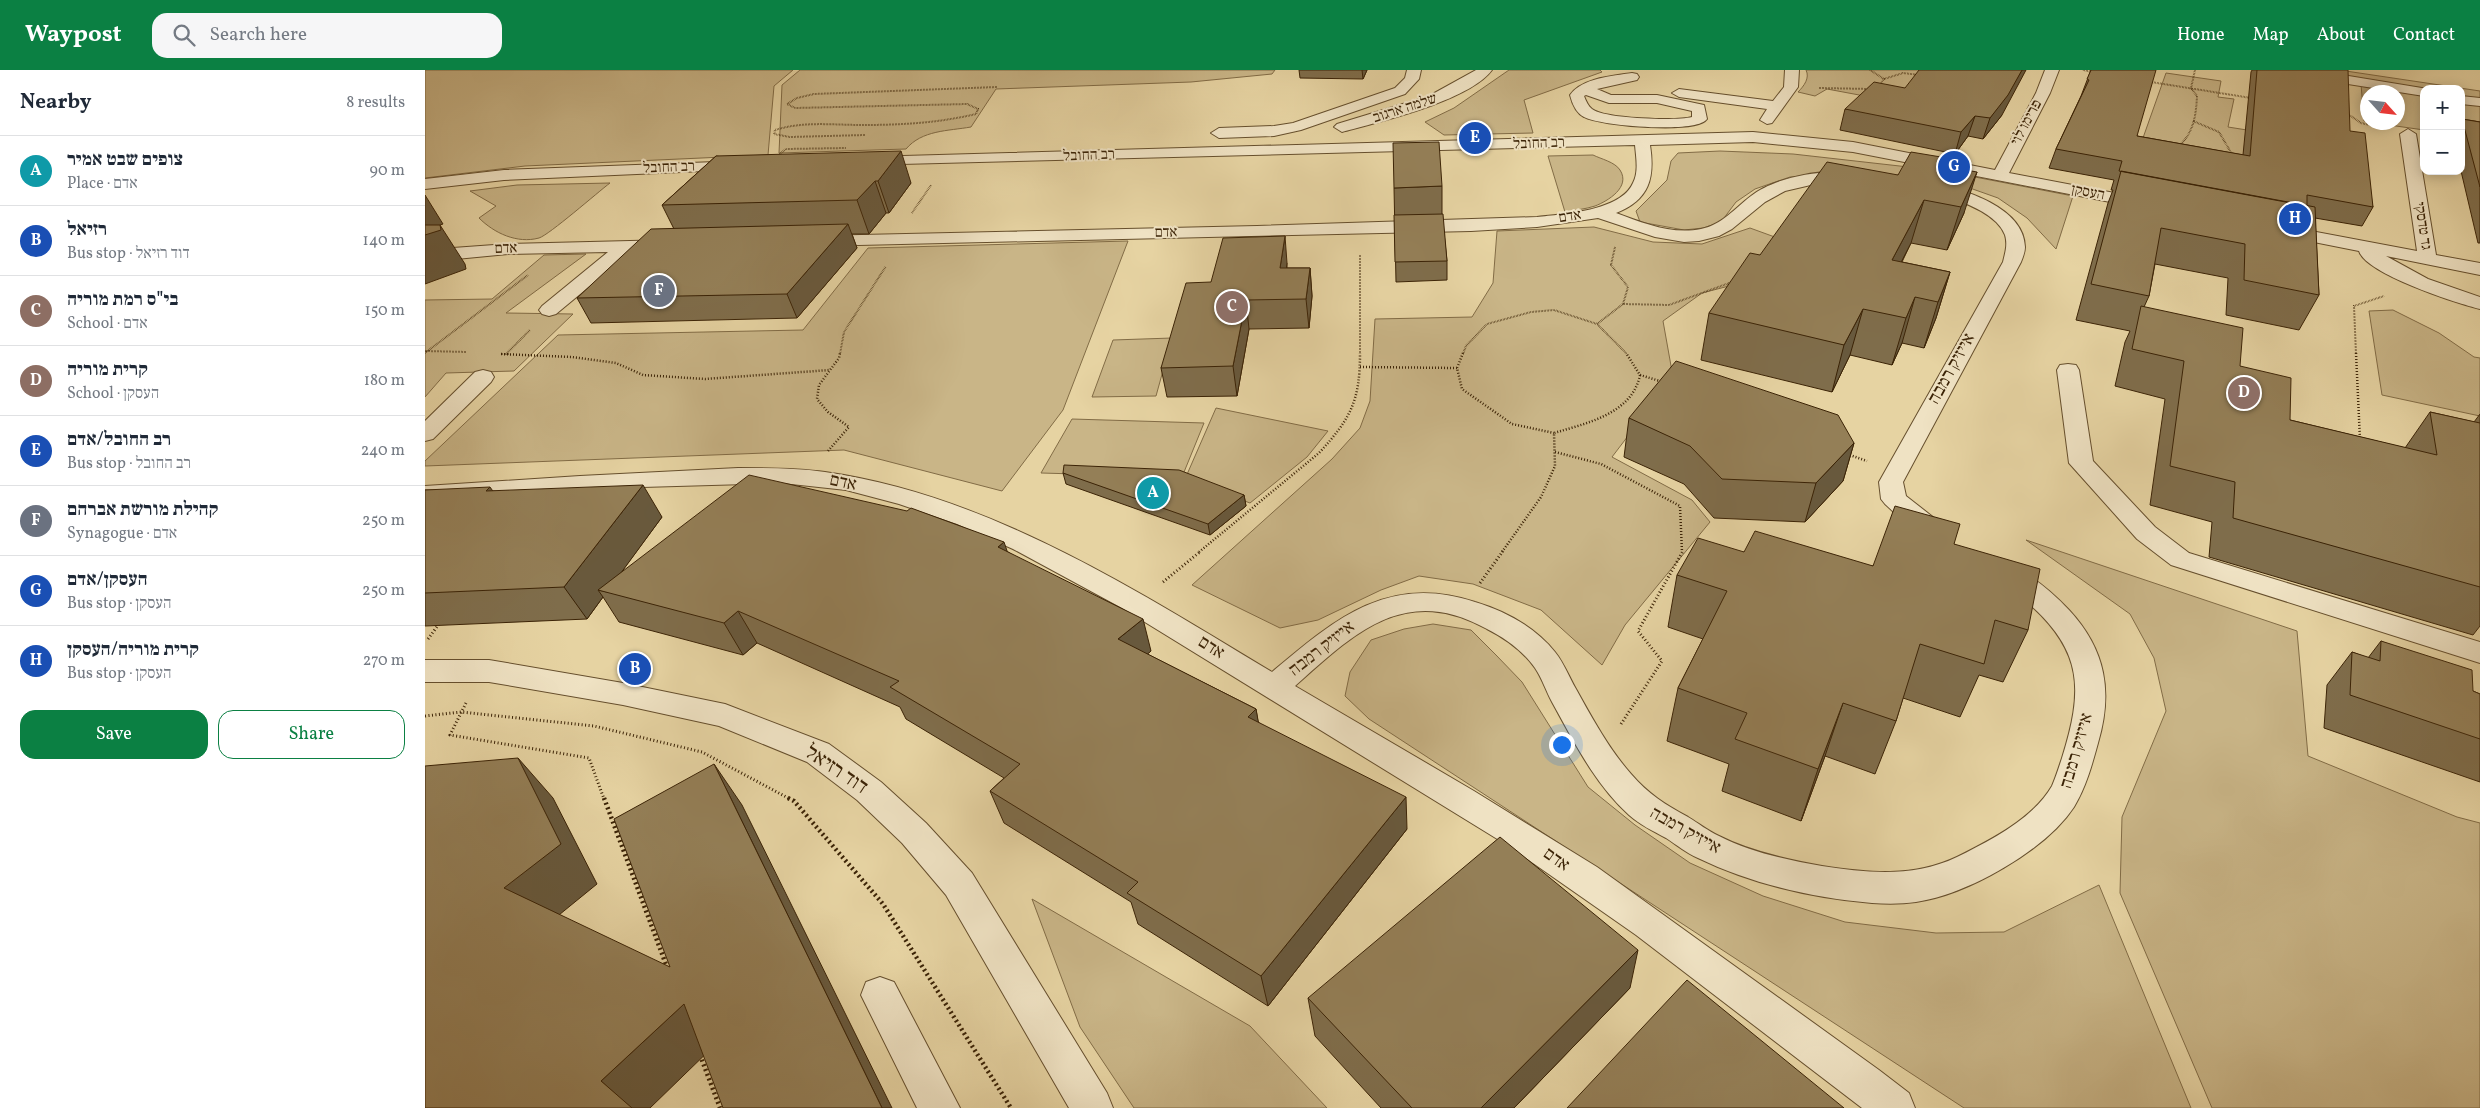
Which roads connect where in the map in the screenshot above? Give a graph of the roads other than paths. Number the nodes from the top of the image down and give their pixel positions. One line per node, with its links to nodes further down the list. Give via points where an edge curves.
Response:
1 (1414, 70): 11 (street, via 1412,79 1400,91)
2 (1485, 70): 13 (street, שלמה ארגוב, via 1446,95)
3 (1792, 70): 12 (street, via 1791,88)
4 (2052, 70): 22 (street, פרימו לוי)
5 (2284, 70): 8 (street)
6 (1637, 78): 7 (street, via 1601,82); 12 (street, via 1682,93)
7 (1584, 89): 7 (street, via 1577,95 1580,104 1588,114 1604,120 1690,122 1700,119 1699,108 1657,99 1609,99)
8 (2420, 91)
9 (2465, 100): 10 (street)
10 (2480, 102)
11 (1351, 108): 13 (street); 14 (street, via 1274,131)
12 (1774, 109): 17 (street); 19 (street, via 1789,124 1817,136)
13 (1381, 118): 15 (street, שלמה ארגוב)
14 (1201, 134)
15 (1318, 134)
16 (2408, 134): 36 (street, גד טדסקי)
17 (1753, 137): 18 (street, רב החובל); 19 (street, העסקן)
18 (1642, 141): 20 (street, רב החובל, via 950,160); 27 (street, אדם, via 1645,160 1643,184 1622,204)
19 (1870, 150): 22 (street, העסקן)
20 (852, 155)
21 (767, 165): 25 (street, רב החובל, via 504,175)
22 (2000, 175): 26 (street, העסקן)
23 (1877, 179): 27 (street, via 1836,178 1791,184 1759,197 1728,225 1695,236 1671,235 1635,227)
24 (1911, 183): 44 (street, אייזיק רמבה, via 1943,190 1983,205 2008,225 2015,237 2016,248 2011,262 1891,482 1894,499)
25 (425, 184)
26 (2162, 208)
27 (1599, 212): 30 (street, אדם, via 1505,224)
28 (2267, 228): 33 (street)
29 (466, 234): 34 (street)
30 (794, 242)
31 (686, 244): 32 (street, אדם)
32 (627, 246): 34 (street, אדם); 39 (street)
33 (2361, 246): 36 (street); 38 (street, via 2391,269 2437,292)
34 (508, 249): 35 (street, אדם)
35 (425, 256)
36 (2427, 259): 37 (street)
37 (2480, 269)
38 (2480, 303)
39 (549, 310)
40 (2067, 370): 46 (street, via 2081,463 2146,533 2180,559)
41 (483, 377): 42 (street)
42 (425, 434)
43 (425, 494): 48 (street, אדם, via 551,484 757,475 807,476 849,483 985,525 1138,603)
44 (1953, 545)
45 (1981, 562): 48 (street, אייזיק רמבה, via 2036,592 2063,619 2082,652 2092,690 2087,726 2063,797 2039,822 1999,853 1925,885 1880,888 1789,875 1709,847 1643,808 1599,758 1543,659 1495,620 1463,607 1433,601 1374,611 1340,631)
46 (2480, 653)
47 (425, 671): 51 (street, דוד רזיאל, via 489,671 623,694 725,716 817,753 875,797 914,833 959,884)
48 (1274, 687): 52 (street, אדם, via 1522,836 1668,937)
49 (879, 995): 50 (street)
50 (939, 1108)
51 (1092, 1108)
52 (1894, 1108)

